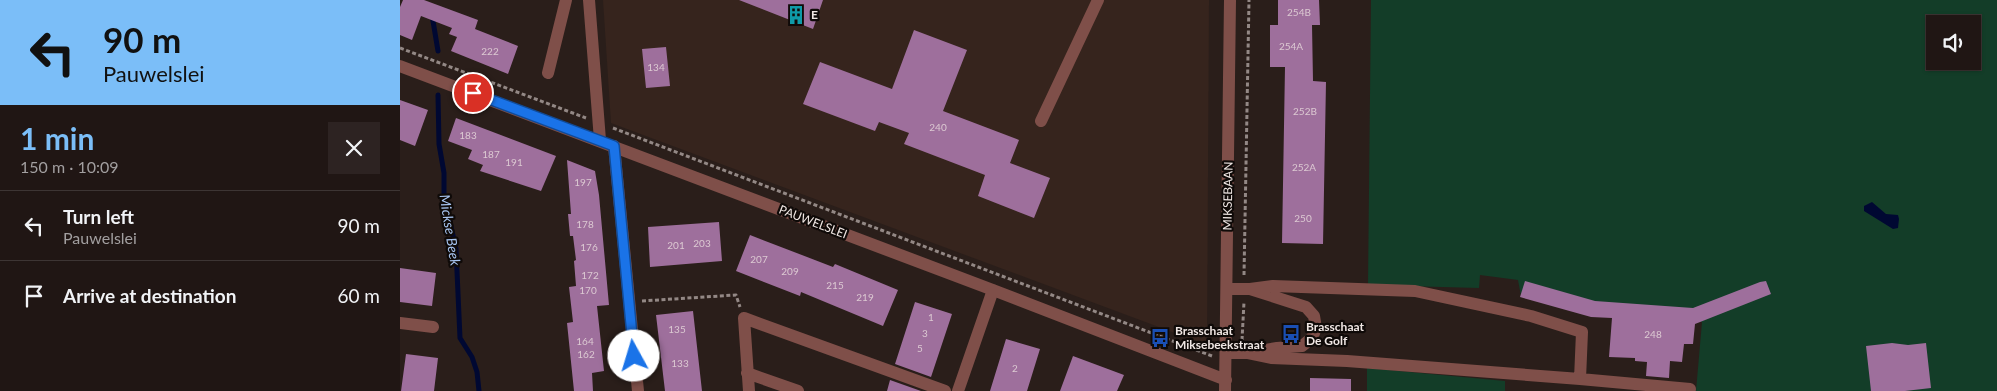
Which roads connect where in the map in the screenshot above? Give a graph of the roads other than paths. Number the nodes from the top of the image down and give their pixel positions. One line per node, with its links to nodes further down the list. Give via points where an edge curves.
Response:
1 (566, 0): 6 (street)
2 (589, 0): 8 (street)
3 (1098, 0): 7 (street)
4 (1230, 0): 10 (street, MIKSEBAAN)
5 (400, 66): 8 (street, PAUWELSLEI)
6 (548, 73)
7 (1041, 121)
8 (600, 140): 9 (street, PAUWELSLEI)
9 (614, 146): 12 (street, PAUWELSLEI); 21 (street)
10 (1226, 289): 11 (street); 16 (street, MIKSEBAAN)
11 (1247, 289): 15 (street, via 1306,307 1314,316 1316,328 1312,338 1302,346); 18 (street, via 1272,286 1415,291 1531,316 1582,332)
12 (993, 290): 19 (street, PAUWELSLEI); 25 (street)
13 (400, 323): 14 (street)
14 (433, 328)
15 (1245, 353): 16 (street); 18 (street, via 1271,358)
16 (1226, 358): 19 (street, MIKSEBAAN)
17 (747, 372): 22 (street); 23 (street); 24 (street, via 744,318)
18 (1580, 379): 20 (street)
19 (1226, 386)
20 (1690, 389)
21 (638, 391)
22 (749, 391)
23 (798, 391)
24 (945, 391)
25 (958, 391)

